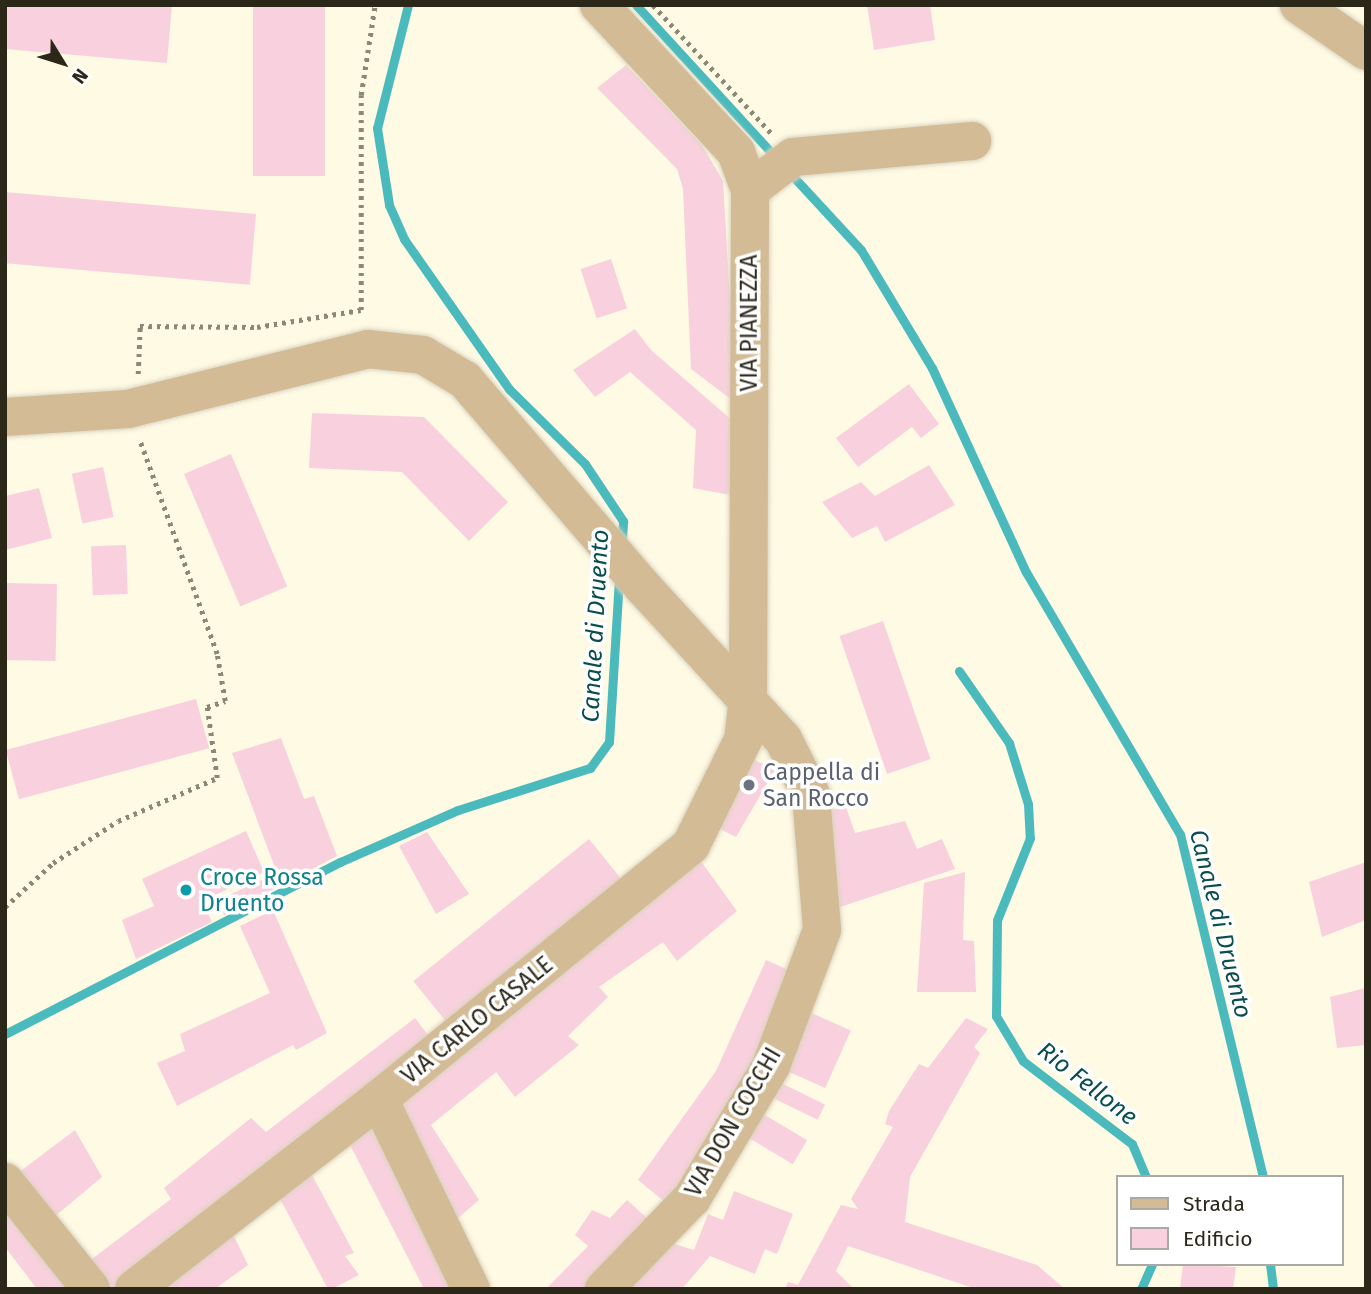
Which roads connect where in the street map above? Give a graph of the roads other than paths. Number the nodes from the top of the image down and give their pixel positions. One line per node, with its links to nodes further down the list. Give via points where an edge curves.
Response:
1 (599, 5): 5 (street, VIA PIANEZZA, via 736,152)
2 (1299, 5): 3 (street)
3 (1366, 51)
4 (972, 141): 5 (street)
5 (772, 175): 7 (street, VIA PIANEZZA)
6 (5, 417): 7 (street, VIA DON COCCHI, via 128,409 368,349 423,355 465,380 643,587)
7 (748, 698): 8 (street, VIA CARLO CASALE, via 743,740 691,845); 13 (street, VIA DON COCCHI, via 783,739 811,795 822,930 771,1066 698,1187)
8 (379, 1099): 10 (street, VIA CARLO CASALE); 12 (street)
9 (5, 1182): 11 (street)
10 (143, 1286)
11 (91, 1289)
12 (471, 1289)
13 (604, 1289)

